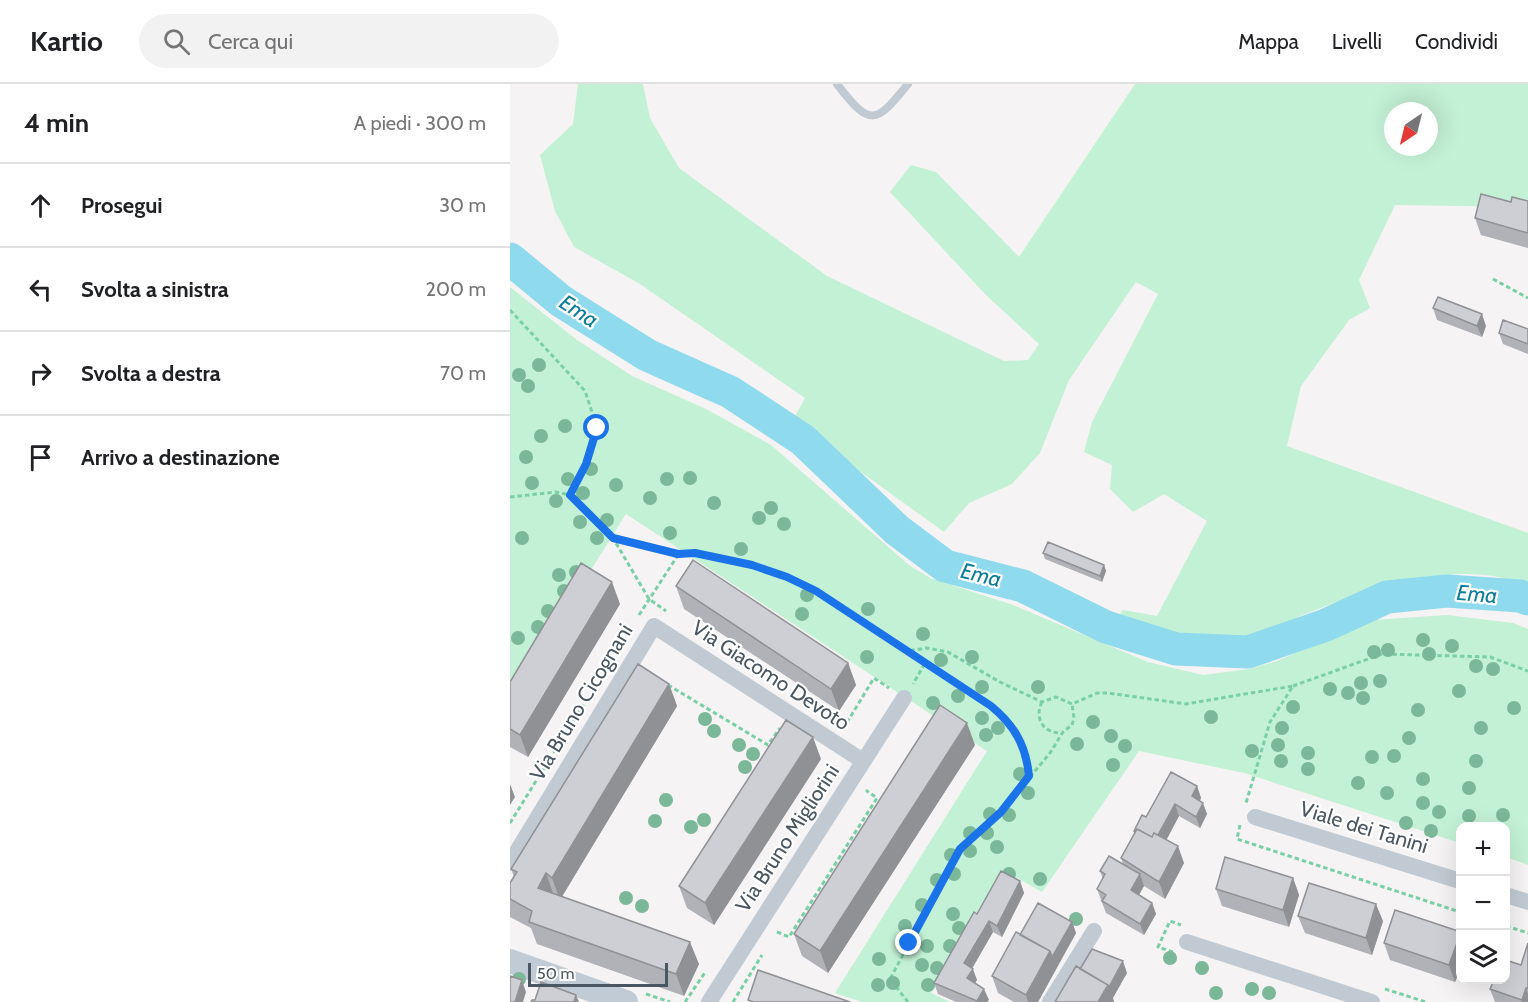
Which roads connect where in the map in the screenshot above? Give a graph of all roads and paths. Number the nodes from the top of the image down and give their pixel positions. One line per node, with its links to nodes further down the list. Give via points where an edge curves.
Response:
1 (837, 84): 2 (lane, via 857,110 872,117 882,114)
2 (908, 84)
3 (1493, 279): 4 (path)
4 (1528, 298)
5 (510, 310): 6 (path, via 585,391 597,428 586,464)
6 (570, 495): 7 (path, via 556,492); 8 (path)
7 (510, 497)
8 (613, 538): 9 (path); 10 (path)
9 (678, 554): 10 (path); 14 (path, via 695,553 787,577 816,591)
10 (649, 599): 11 (path); 12 (path)
11 (668, 612)
12 (636, 620)
13 (654, 626): 26 (street, Via Giacomo Devoto); 31 (street, Via Bruno Cicognani)
14 (907, 651): 15 (path); 21 (path, via 927,648 948,652)
15 (925, 663): 19 (path); 27 (path, via 1009,720 1027,758)
16 (1528, 671): 18 (path, via 1490,657 1382,654)
17 (664, 682): 24 (path, via 768,745)
18 (1293, 686): 22 (path, via 1186,704 1098,693); 29 (path, via 1269,722)
19 (904, 698): 23 (path, via 874,678 843,729); 26 (street, Via Bruno Migliorini)
20 (586, 701): 30 (path)
21 (1042, 702): 22 (path, via 1056,697); 25 (path, via 1041,724 1051,732)
22 (1072, 704): 25 (path, via 1074,718)
23 (833, 723)
24 (780, 728)
25 (1063, 732): 27 (path)
26 (863, 761): 46 (street, Via Bruno Migliorini)
27 (1029, 776): 48 (path, via 1001,812 960,849 940,885 890,979)
28 (873, 782): 39 (path, via 867,792 877,798 789,937 778,930)
29 (1249, 815): 32 (street, Viale dei Tanini); 35 (path, via 1237,839)
30 (510, 823)
31 (510, 863)
32 (1456, 879)
33 (1510, 896): 34 (street)
34 (1528, 902)
35 (1456, 910)
36 (1510, 927): 38 (path)
37 (1094, 931): 49 (street)
38 (1528, 933)
39 (771, 940)
40 (1187, 942): 50 (street)
41 (765, 951): 47 (path)
42 (510, 961): 44 (main road)
43 (711, 963): 45 (path)
44 (626, 1002)
45 (685, 1002)
46 (709, 1002)
47 (733, 1002)
48 (908, 1002)
49 (1050, 1002)
50 (1372, 1002)

